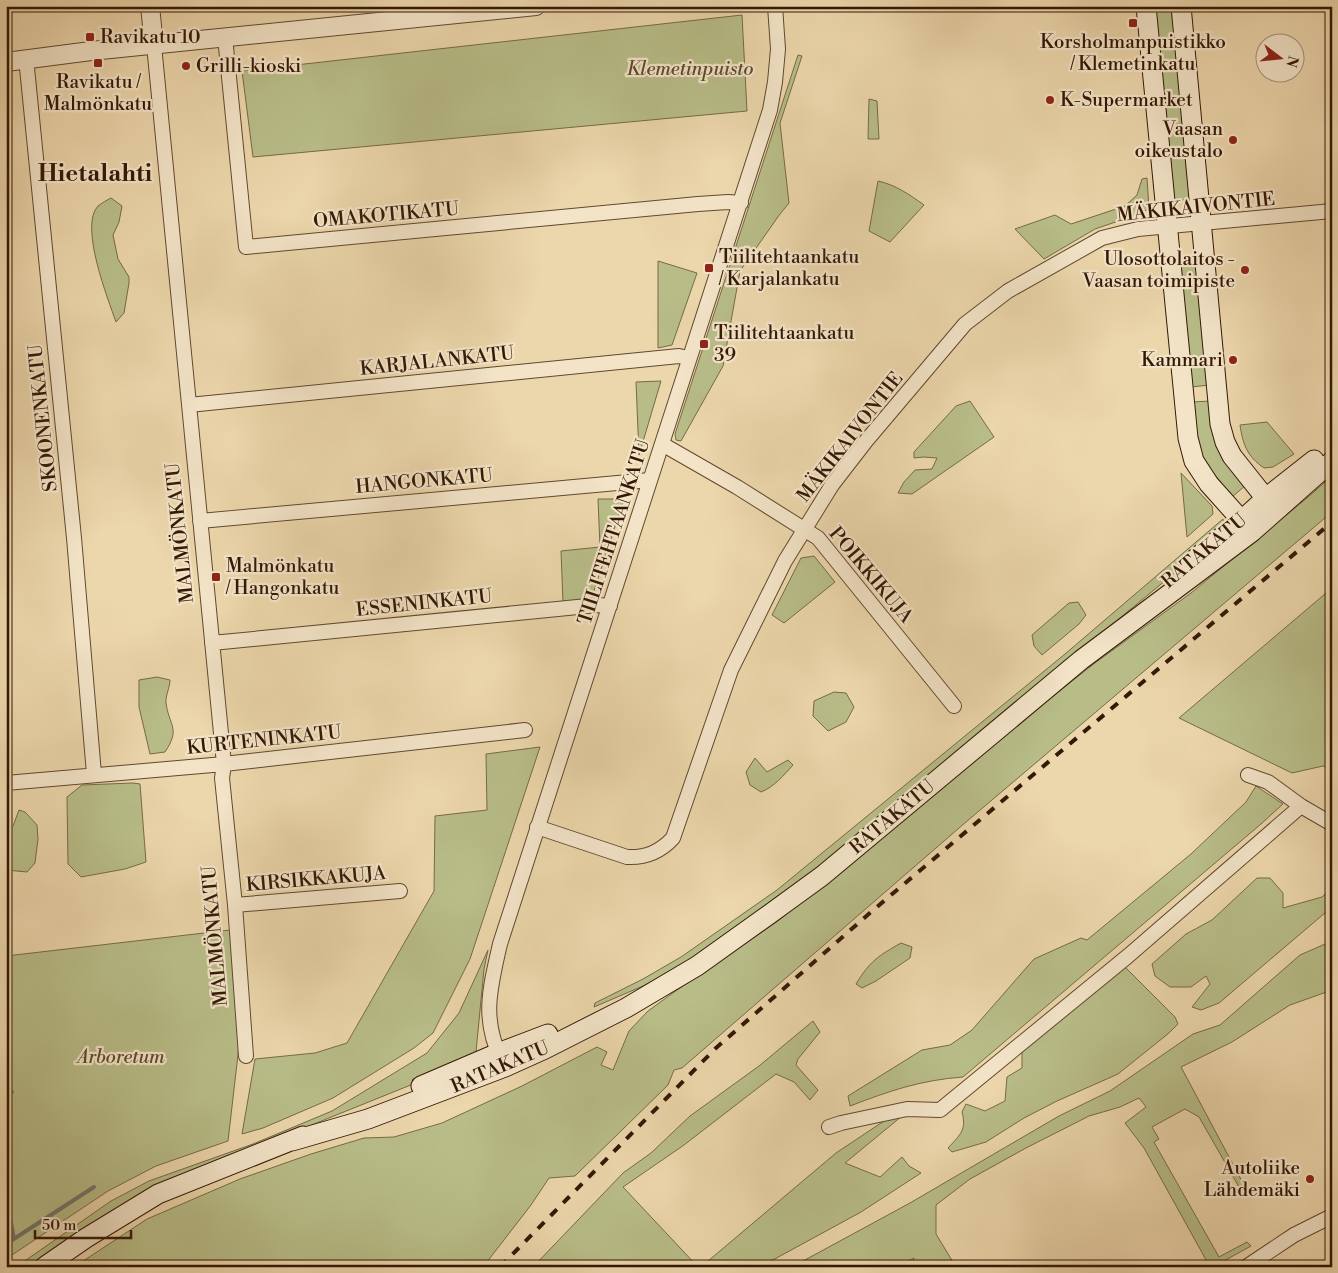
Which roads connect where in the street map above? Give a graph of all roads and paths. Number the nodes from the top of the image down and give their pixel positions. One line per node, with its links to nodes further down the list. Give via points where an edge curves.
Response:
1 (150, 6): 8 (street, MALMÖNKATU)
2 (536, 6): 6 (street)
3 (775, 6): 11 (street, TIILITEHTAANKATU, via 778,49 775,82 770,110)
4 (1146, 6): 14 (main road)
5 (1180, 6): 13 (main road)
6 (479, 9): 7 (street)
7 (225, 37): 8 (street); 11 (street, OMAKOTIKATU, via 246,248 698,204)
8 (154, 45): 9 (street); 16 (street, MALMÖNKATU)
9 (26, 58): 10 (street); 30 (street, SKOONENKATU)
10 (6, 62)
11 (741, 203): 15 (street, TIILITEHTAANKATU)
12 (1332, 212): 13 (street, MÄKIKAIVONTIE)
13 (1201, 224): 14 (street, MÄKIKAIVONTIE); 21 (main road, via 1220,424 1232,456)
14 (1168, 227): 23 (main road, via 1188,438 1194,461 1209,484); 24 (street, MÄKIKAIVONTIE, via 1138,229 1102,238 1008,291 965,324 866,441)
15 (689, 358): 16 (street, KARJALANKATU, via 679,356); 17 (street, TIILITEHTAANKATU)
16 (189, 405): 22 (street, MALMÖNKATU)
17 (662, 444): 20 (street, TIILITEHTAANKATU); 24 (street, POIKKIKUJA)
18 (1332, 448): 21 (main road, RATAKATU)
19 (1332, 461): 21 (main road, RATAKATU)
20 (650, 480): 22 (street, HANGONKATU); 25 (street, TIILITEHTAANKATU)
21 (1271, 503): 23 (main road, RATAKATU)
22 (200, 521): 26 (street, MALMÖNKATU)
23 (1247, 526): 39 (main road, RATAKATU, via 1156,591 1081,660 822,876 767,916 697,966 626,1008 545,1049)
24 (804, 529): 27 (street, POIKKIKUJA, via 819,540); 35 (street, MÄKIKAIVONTIE, via 731,670 673,838 655,853 638,858)
25 (610, 606): 26 (street, ESSENINKATU); 35 (street, TIILITEHTAANKATU)
26 (212, 643): 29 (street, MALMÖNKATU)
27 (954, 706)
28 (525, 730): 29 (street, KURTENINKATU)
29 (224, 764): 30 (street, KURTENINKATU); 37 (street, MALMÖNKATU, via 222,778)
30 (94, 774): 32 (street, KURTENINKATU)
31 (1248, 775): 33 (street, via 1268,782)
32 (6, 783)
33 (1301, 806): 34 (street); 40 (street, via 1128,956 940,1110 907,1109)
34 (1332, 824)
35 (537, 827): 39 (street, TIILITEHTAANKATU, via 490,986 488,1019)
36 (400, 891): 37 (street, KIRSIKKAKUJA)
37 (235, 905): 38 (street, MALMÖNKATU)
38 (246, 1056)
39 (501, 1060): 42 (main road, RATAKATU, via 368,1120 292,1141 158,1194)
40 (829, 1127)
41 (1332, 1216): 43 (street, via 1294,1235)
42 (44, 1267)
43 (1246, 1267)

